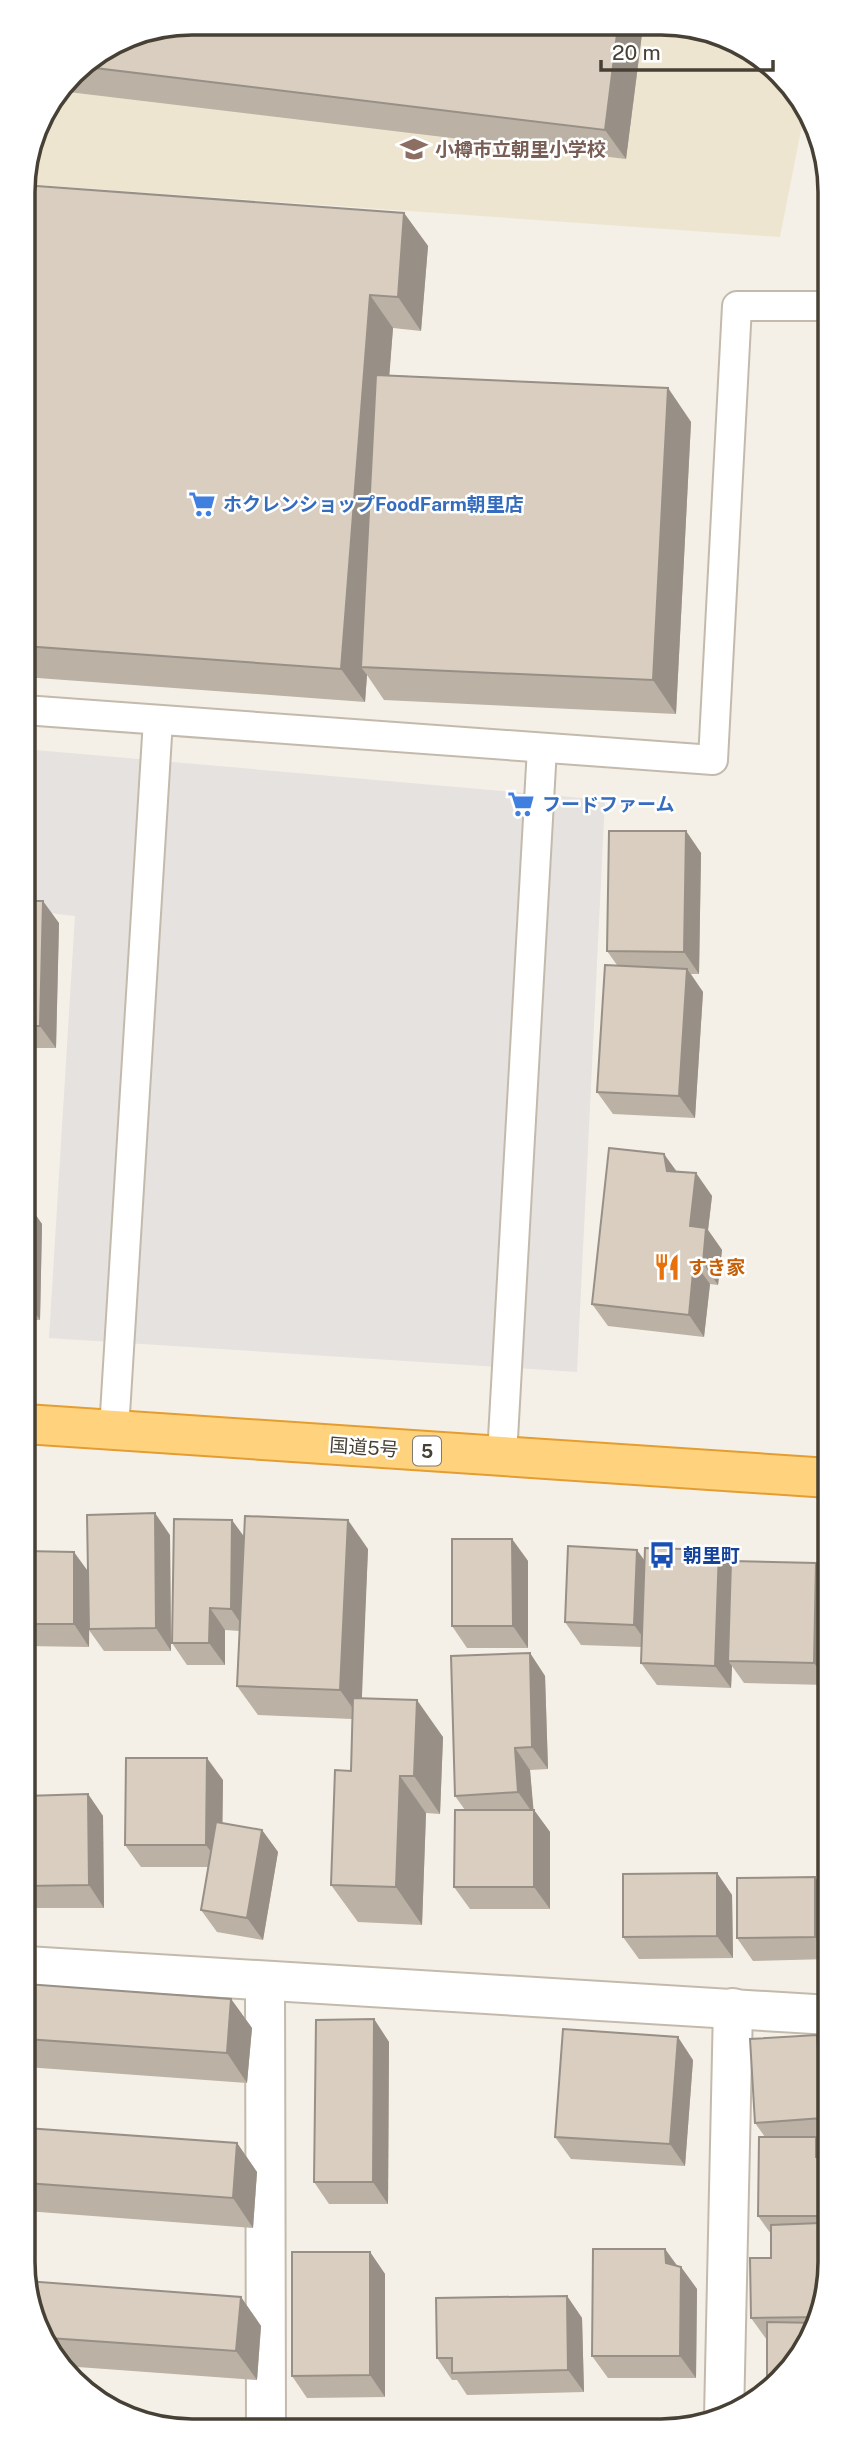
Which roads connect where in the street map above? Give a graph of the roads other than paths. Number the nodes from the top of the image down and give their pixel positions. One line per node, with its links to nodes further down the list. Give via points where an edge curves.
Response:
1 (818, 306): 4 (lane, via 737,306 713,760)
2 (35, 711): 3 (lane)
3 (158, 720): 4 (lane); 6 (lane)
4 (542, 748): 7 (lane)
5 (35, 1425): 6 (highway, 国道5号 / 5)
6 (114, 1430): 7 (highway, 国道5号 / 5)
7 (502, 1456): 8 (highway, 国道5号 / 5)
8 (818, 1477)
9 (35, 1967): 10 (street)
10 (265, 1982): 11 (street); 14 (street)
11 (733, 2008): 12 (street); 13 (street)
12 (818, 2014)
13 (724, 2406)
14 (265, 2419)

